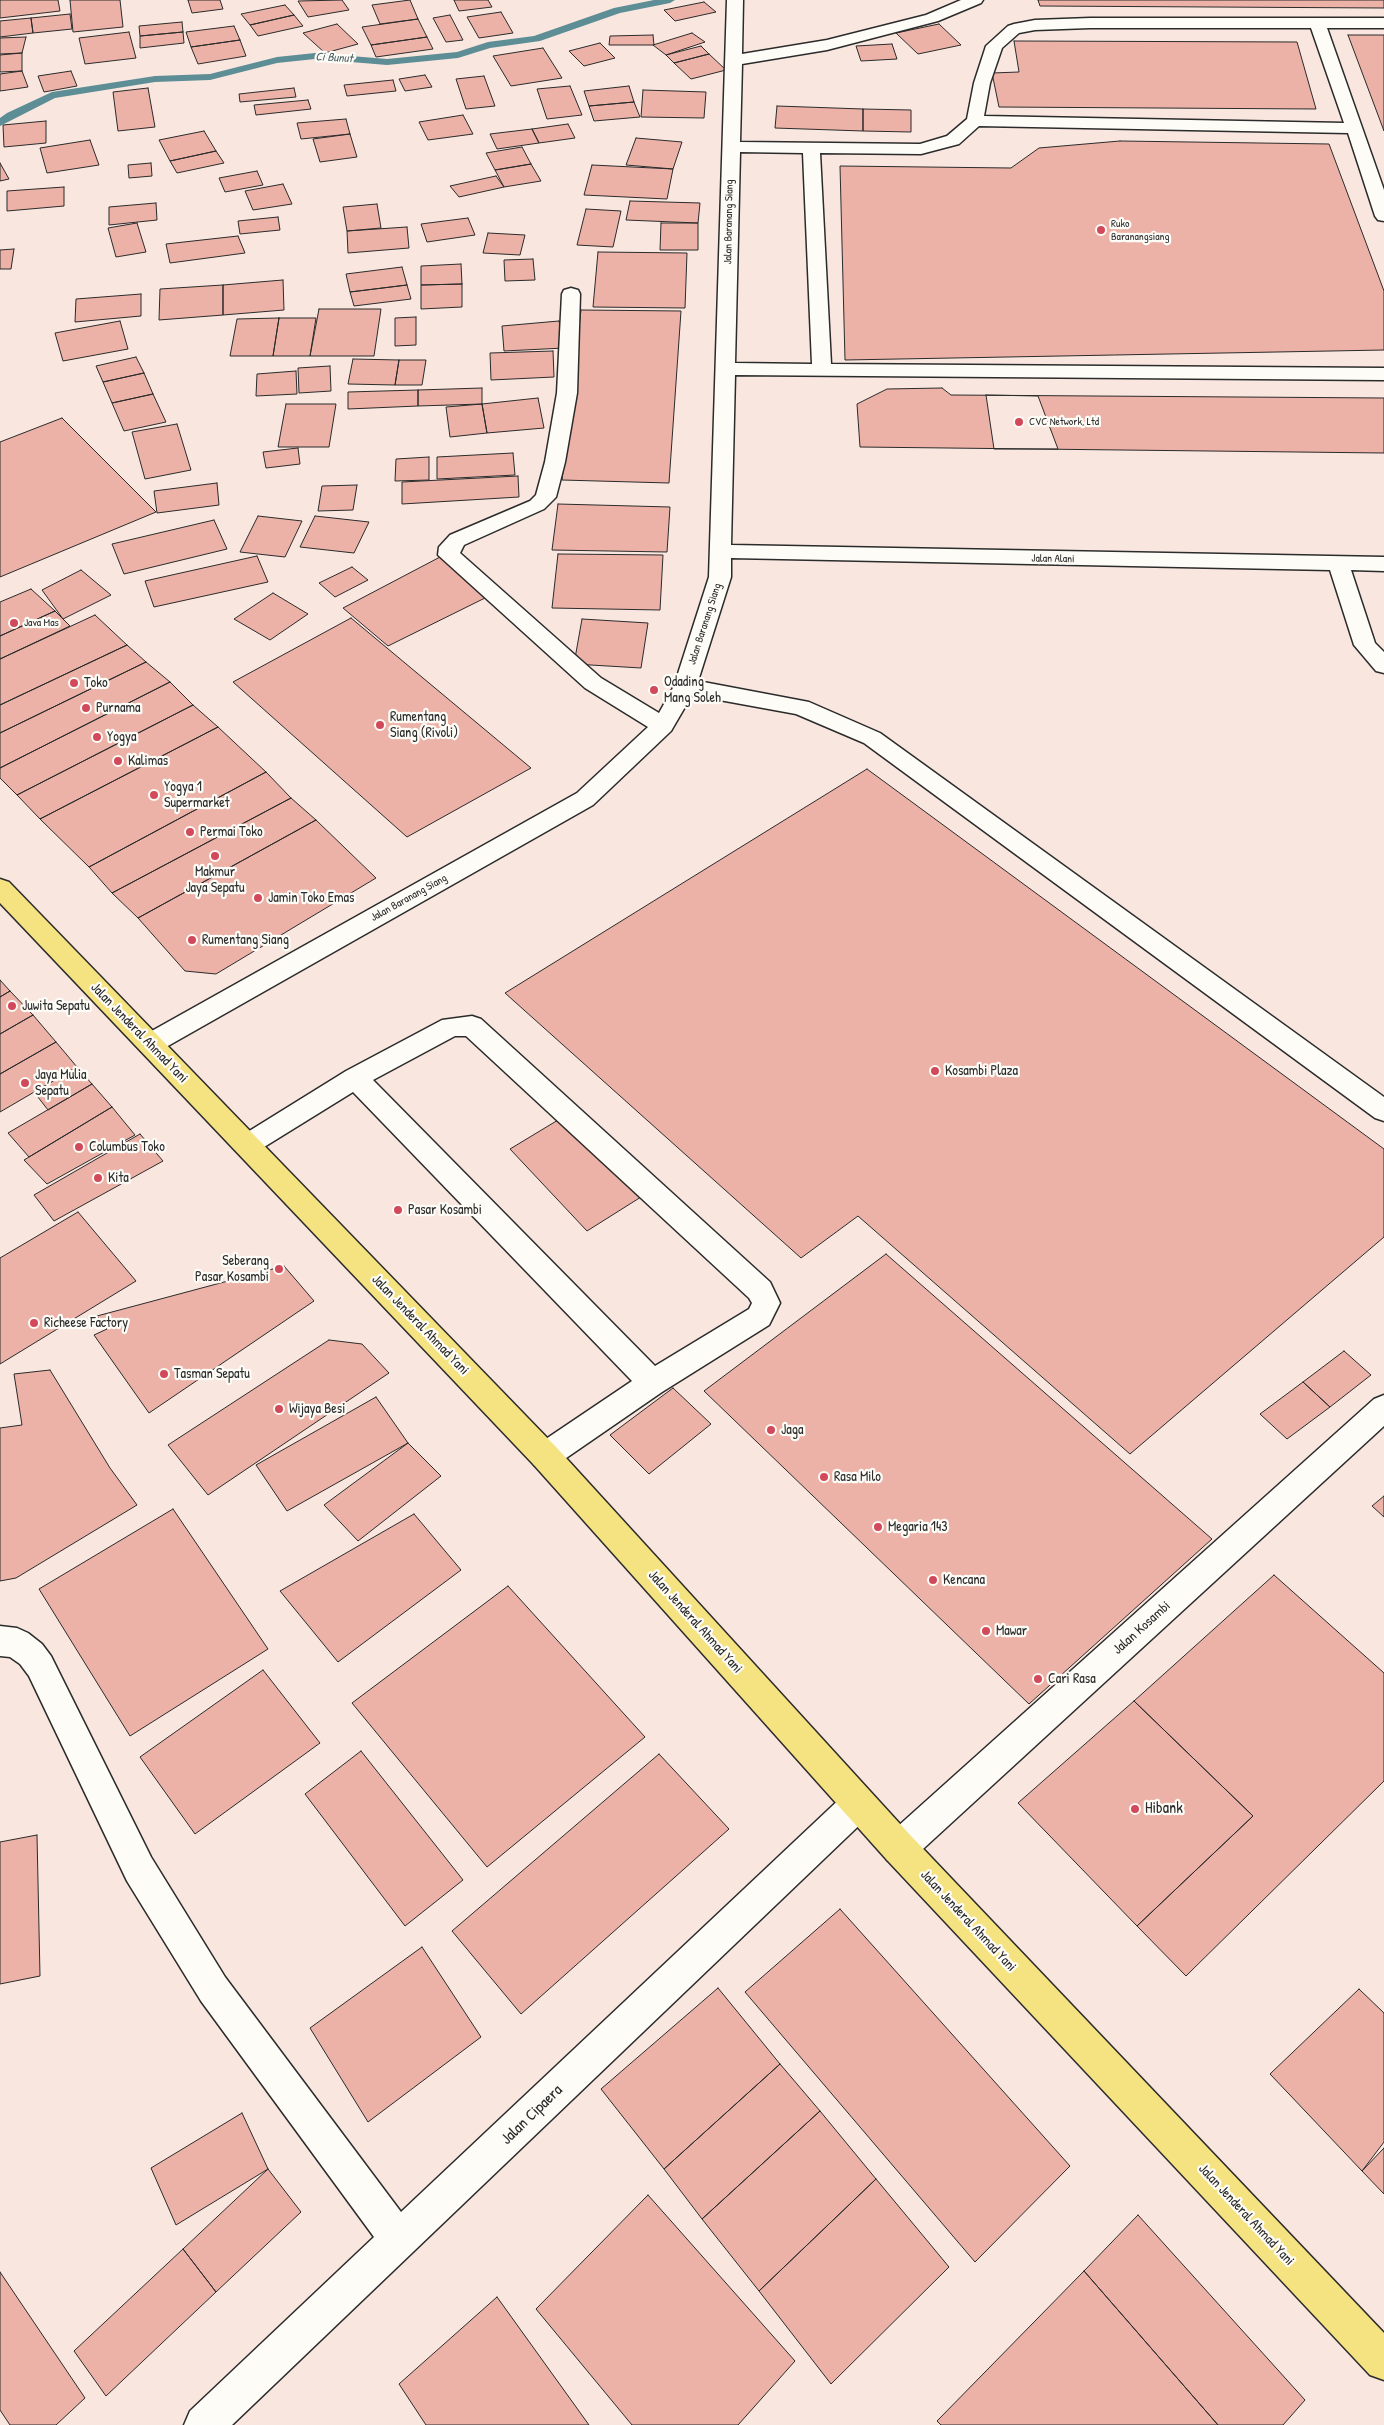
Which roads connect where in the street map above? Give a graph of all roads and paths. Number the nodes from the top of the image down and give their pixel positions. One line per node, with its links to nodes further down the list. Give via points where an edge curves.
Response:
1 (975, 0): 5 (street, via 932,18 828,45)
2 (735, 2): 5 (street, Jalan Baranang Siang)
3 (1317, 23): 4 (street); 6 (street, via 1090,23 1014,29 994,46 982,83); 7 (street)
4 (1384, 23)
5 (735, 60): 8 (street, Jalan Baranang Siang)
6 (975, 121): 7 (street); 9 (street, via 952,140 921,149)
7 (1354, 128): 10 (street)
8 (730, 146): 9 (street); 12 (street, Jalan Baranang Siang)
9 (811, 149): 13 (street)
10 (1384, 216)
11 (571, 294): 20 (street, via 567,393 546,496 537,505 457,540 450,547 449,555 593,683)
12 (727, 369): 13 (street); 15 (street, Jalan Baranang Siang)
13 (822, 370): 14 (street)
14 (1384, 374)
15 (722, 551): 17 (street, Jalan Alani); 19 (street, Jalan Baranang Siang, via 720,577)
16 (1384, 564): 17 (street, Jalan Alani)
17 (1339, 565): 18 (street, via 1365,645)
18 (1384, 666)
19 (685, 686): 20 (street, Jalan Baranang Siang); 24 (street, via 801,708 872,738)
20 (663, 726): 22 (street, Jalan Baranang Siang, via 585,799)
21 (0, 888): 22 (main road, Jalan Jenderal Ahmad Yani)
22 (150, 1044): 25 (main road, Jalan Jenderal Ahmad Yani)
23 (355, 1078): 25 (street); 26 (street); 26 (street, via 451,1027 472,1026 760,1290 766,1303 759,1317)
24 (1384, 1111)
25 (247, 1145): 28 (main road, Jalan Jenderal Ahmad Yani)
26 (652, 1383): 28 (street)
27 (1384, 1408): 31 (street, Jalan Kosambi)
28 (546, 1456): 30 (main road, Jalan Jenderal Ahmad Yani)
29 (0, 1641): 32 (street, via 17,1643 40,1666 139,1869 213,1988)
30 (858, 1804): 31 (main road, Jalan Jenderal Ahmad Yani); 32 (street, Jalan Cipaera)
31 (899, 1848): 33 (main road, Jalan Jenderal Ahmad Yani)
32 (400, 2241): 34 (street, Jalan Cipaera)
33 (1384, 2361)
34 (204, 2425)

